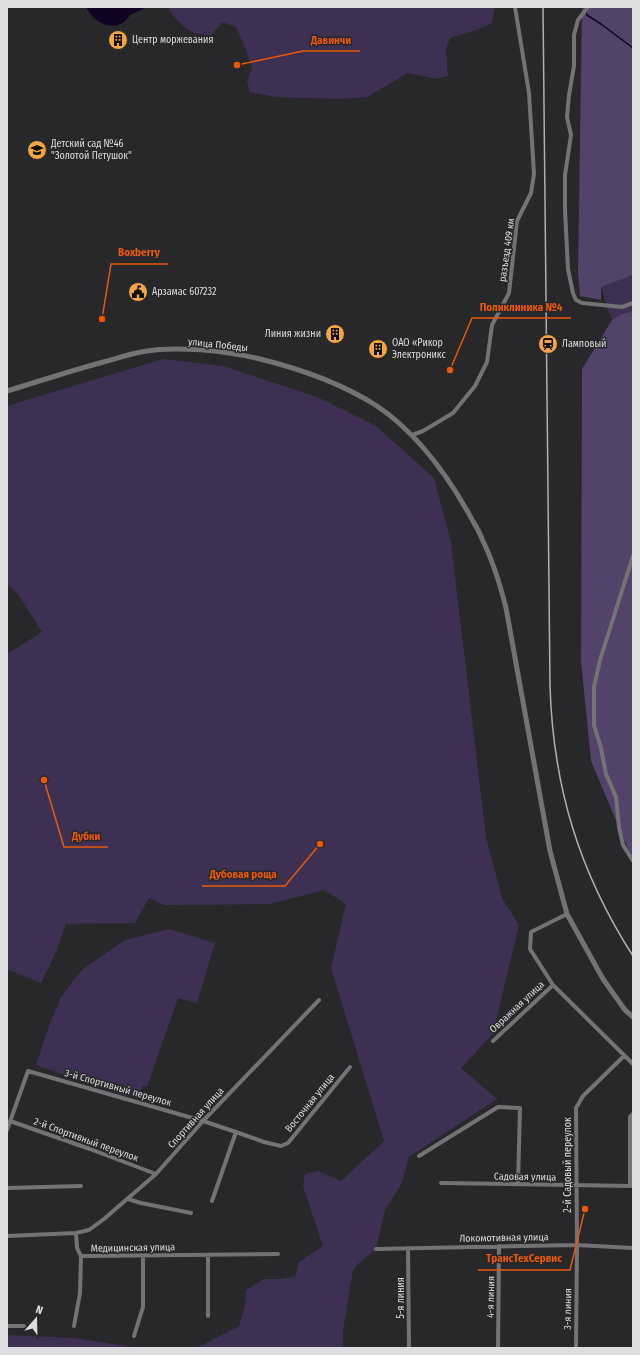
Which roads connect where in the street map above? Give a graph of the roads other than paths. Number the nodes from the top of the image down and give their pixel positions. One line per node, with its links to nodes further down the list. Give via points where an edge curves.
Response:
1 (514, 7): 5 (street, разъезд 409 км, via 529,93 534,174 531,192 517,221 509,293 492,325 487,362 475,386 453,413)
2 (588, 7): 3 (street, via 578,20 574,35 574,66 567,117 571,135 565,175 568,269 576,300 582,303 622,307)
3 (633, 303)
4 (7, 391): 5 (street, улица Победы, via 141,352 169,349 239,354 292,367 336,384 376,406)
5 (412, 435): 8 (street, улица Победы, via 458,495 482,538 498,578 506,608 550,851)
6 (633, 556): 7 (street, via 594,686 594,725 606,774 616,797 623,845)
7 (633, 861)
8 (567, 914): 9 (street, via 531,932 530,949); 11 (street, улица Победы, via 603,979)
9 (553, 985): 12 (street, Овражная улица); 13 (street)
10 (319, 1000): 18 (street, Спортивная улица)
11 (633, 1018)
12 (493, 1041)
13 (624, 1056): 14 (street); 26 (street, 2-й Садовый переулок, via 583,1096 576,1108)
14 (633, 1064)
15 (350, 1067): 20 (street, Восточная улица, via 288,1143 281,1146)
16 (633, 1114): 27 (street, via 630,1117)
17 (10, 1120): 18 (street, 3-й Спортивный переулок, via 28,1071); 19 (street); 22 (street, 2-й Спортивный переулок)
18 (203, 1121): 20 (street, Восточная улица); 22 (street, Спортивная улица)
19 (7, 1130)
20 (236, 1132): 30 (street)
21 (419, 1156): 24 (street, via 498,1107 520,1108)
22 (156, 1174): 29 (street, Спортивная улица)
23 (441, 1183): 24 (street, Садовая улица)
24 (518, 1184): 26 (street, Садовая улица)
25 (80, 1186): 28 (street)
26 (576, 1186): 27 (street, Садовая улица); 34 (street, 2-й Садовый переулок)
27 (631, 1186)
28 (7, 1188)
29 (128, 1199): 31 (street); 32 (street, Спортивная улица, via 89,1230)
30 (212, 1201)
31 (192, 1213)
32 (76, 1233): 33 (street); 41 (street, Медицинская улица, via 77,1248)
33 (7, 1236)
34 (577, 1245): 35 (street, Локомотивная улица); 37 (street, Локомотивная улица); 50 (street, 3-я линия)
35 (499, 1246): 36 (street, Локомотивная улица); 49 (street, 4-я линия)
36 (408, 1248): 38 (street, Локомотивная улица); 48 (street, 5-я линия)
37 (633, 1248)
38 (376, 1249)
39 (278, 1254): 40 (street, Медицинская улица)
40 (208, 1255): 42 (street, Медицинская улица); 43 (street)
41 (81, 1256): 42 (street, Медицинская улица); 46 (street, via 80,1293)
42 (143, 1256): 47 (street, via 144,1307)
43 (208, 1316)
44 (7, 1326): 45 (street)
45 (24, 1326)
46 (74, 1326)
47 (134, 1336)
48 (409, 1348)
49 (498, 1348)
50 (576, 1348)

